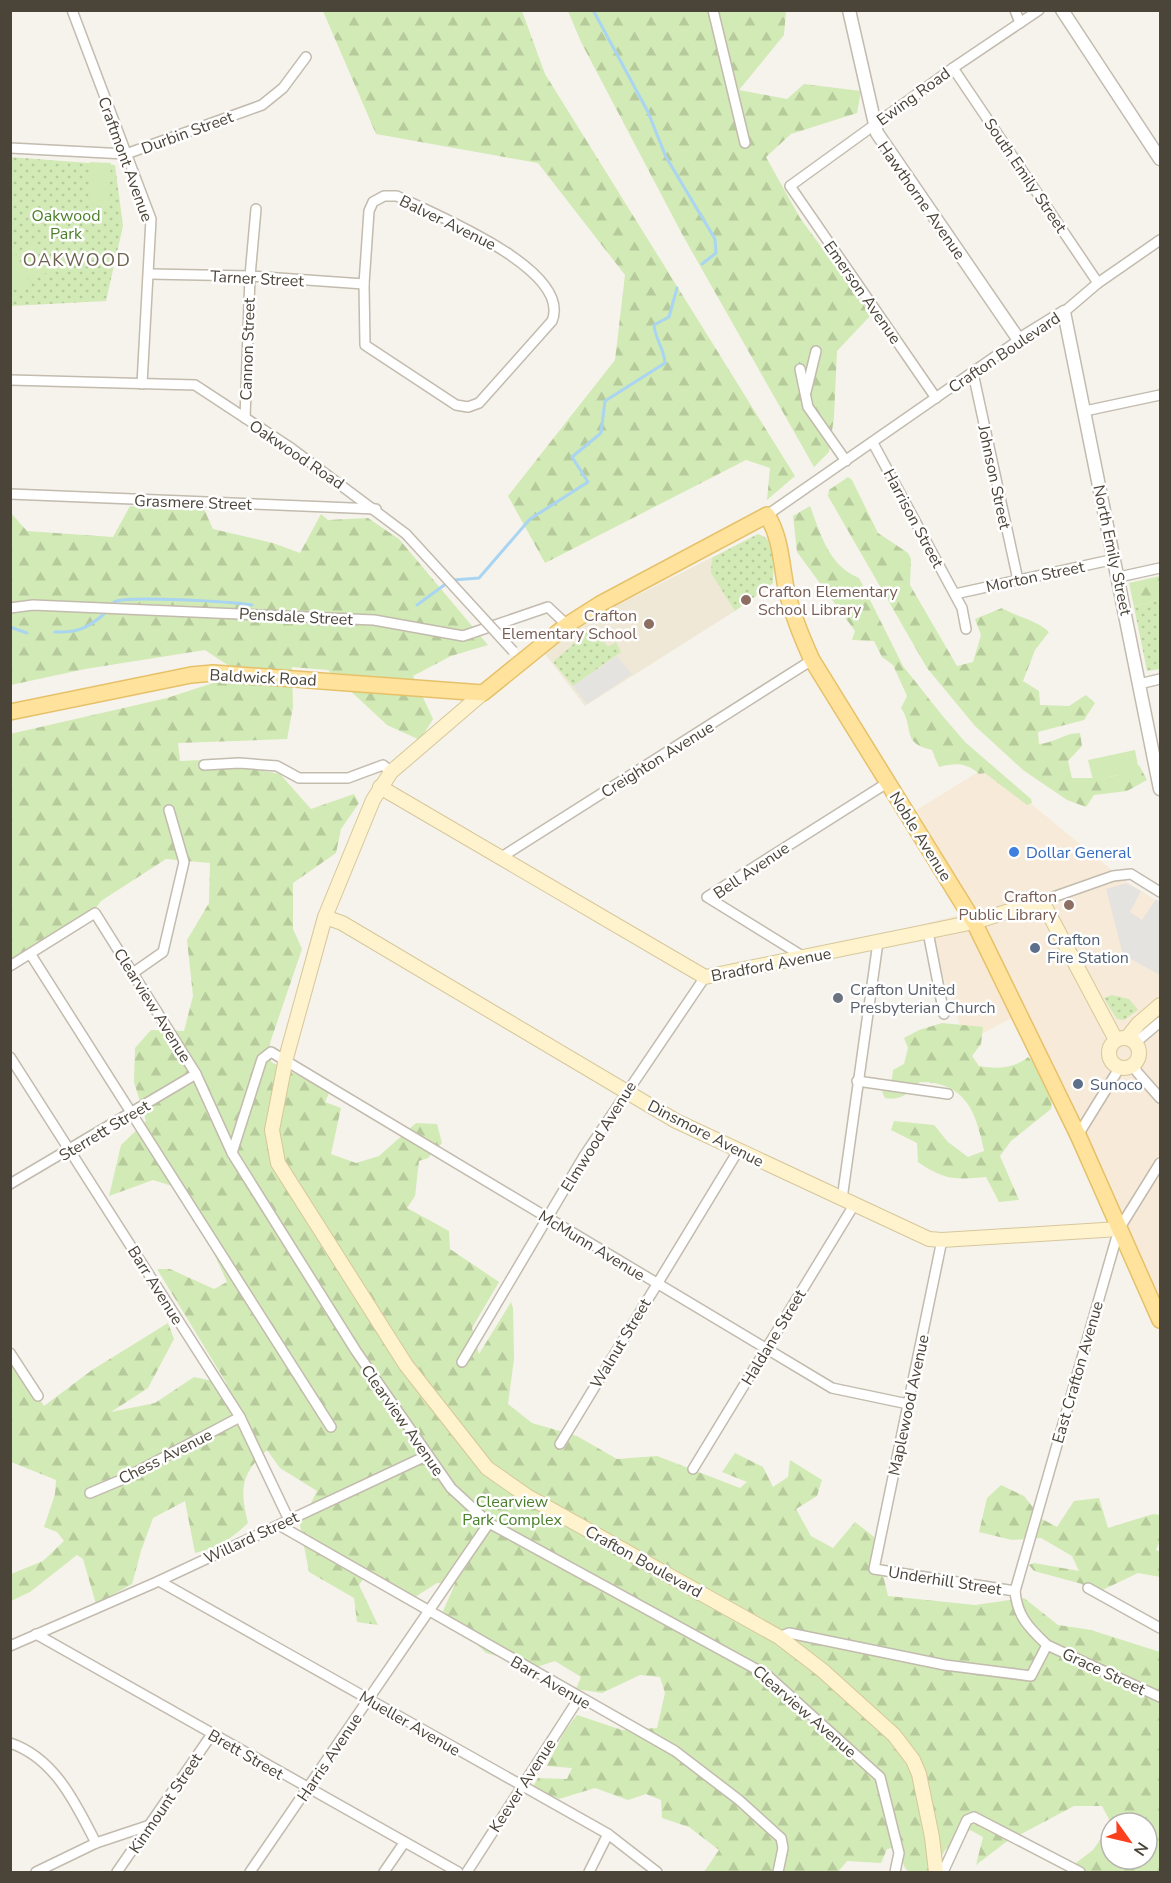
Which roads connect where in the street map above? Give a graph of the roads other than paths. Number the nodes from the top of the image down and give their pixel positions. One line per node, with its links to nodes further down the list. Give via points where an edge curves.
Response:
1 (72, 10): 13 (street, Craftmont Avenue)
2 (713, 10): 11 (street)
3 (849, 10): 10 (street, Hawthorne Avenue)
4 (1015, 10): 7 (street)
5 (1040, 10): 7 (street, Ewing Road)
6 (1062, 10): 14 (street)
7 (1020, 23): 9 (street, Ewing Road)
8 (306, 57): 13 (street, Durbin Street, via 283,88 262,105)
9 (953, 68): 10 (street, Ewing Road); 20 (street, South Emily Street)
10 (873, 125): 15 (street, Ewing Road); 23 (street, Hawthorne Avenue)
11 (745, 143)
12 (10, 148): 13 (street, Durbin Street)
13 (126, 154): 18 (street, Craftmont Avenue, via 151,219)
14 (1161, 159)
15 (790, 186): 31 (street, Emerson Avenue)
16 (256, 209): 19 (street, Cannon Street)
17 (1161, 240): 20 (street, Crafton Boulevard)
18 (150, 274): 19 (street, Tarner Street); 28 (street, Craftmont Avenue)
19 (250, 276): 21 (street, Tarner Street); 33 (street, Cannon Street)
20 (1098, 283): 22 (street, Crafton Boulevard)
21 (364, 284): 21 (street, Balver Avenue, via 369,212 373,202 384,196 398,196 506,251 550,292 556,311 552,321 491,393 468,407 456,405 365,345)
22 (1064, 312): 23 (street, Crafton Boulevard); 32 (street, North Emily Street)
23 (1019, 340): 26 (street, Crafton Boulevard)
24 (816, 351): 29 (street)
25 (800, 369): 29 (street)
26 (973, 373): 31 (street, Crafton Boulevard); 42 (street, Johnson Street)
27 (10, 380): 28 (street, Oakwood Road)
28 (142, 384): 33 (street, Oakwood Road, via 195,385)
29 (806, 394): 35 (street, via 808,408)
30 (1161, 395): 32 (street)
31 (936, 398): 34 (street, Crafton Boulevard)
32 (1085, 411): 39 (street, North Emily Street)
33 (244, 418): 37 (street, Oakwood Road)
34 (873, 443): 35 (street, Crafton Boulevard); 43 (street, Harrison Street)
35 (846, 461): 38 (street, Crafton Boulevard)
36 (10, 494): 37 (street, Grasmere Street)
37 (376, 509): 47 (street, Oakwood Road, bridge, via 406,534)
38 (767, 515): 45 (main road); 48 (main road, Noble Avenue, via 777,532 786,587)
39 (1115, 559): 41 (street, North Emily Street); 42 (street, Morton Street)
40 (1161, 568): 41 (street)
41 (1119, 577): 50 (street, North Emily Street)
42 (1018, 580): 43 (street, Morton Street)
43 (955, 594): 46 (street, Harrison Street)
44 (10, 608): 45 (street, Pensdale Street, via 33,605 374,620 463,636 548,607)
45 (567, 625): 47 (main road)
46 (966, 629)
47 (517, 656): 51 (main road)
48 (812, 660): 55 (main road, Noble Avenue); 59 (street, Creighton Avenue)
49 (1161, 679): 50 (street)
50 (1139, 684): 57 (street, North Emily Street)
51 (483, 693): 52 (main road, Baldwick Road, via 213,673); 54 (main road, Crafton Boulevard)
52 (10, 712)
53 (204, 765): 54 (street, via 278,766 300,778 348,778 383,765)
54 (391, 772): 56 (main road, Crafton Boulevard)
55 (887, 783): 63 (main road, Noble Avenue); 67 (street, Bell Avenue, via 707,897)
56 (380, 787): 59 (main road, Bradford Avenue); 62 (main road, Crafton Boulevard)
57 (1161, 789)
58 (169, 810): 69 (street, via 184,862 164,952)
59 (500, 858): 70 (main road, Bradford Avenue)
60 (1161, 891): 61 (street, Bradford Avenue, via 1131,874 1113,876)
61 (1042, 901): 63 (main road, Bradford Avenue); 74 (main road)
62 (325, 917): 76 (main road, Crafton Boulevard); 80 (main road, Dinsmore Avenue, via 342,923)
63 (974, 922): 64 (main road, Bradford Avenue); 84 (main road, Noble Avenue)
64 (928, 932): 65 (main road, Bradford Avenue); 72 (street)
65 (878, 942): 67 (main road, Bradford Avenue); 79 (street, Haldane Street)
66 (31, 954): 68 (street); 69 (street, Clearview Avenue, via 95,913); 83 (street)
67 (804, 958): 70 (main road, Bradford Avenue)
68 (10, 966)
69 (133, 973): 78 (street, Clearview Avenue)
70 (705, 977): 80 (street, Elmwood Avenue)
71 (1161, 1005): 74 (main road)
72 (944, 1014)
73 (1161, 1022): 74 (street)
74 (1126, 1040): 77 (main road, via 1139,1056); 77 (main road, via 1110,1046 1110,1056)
75 (10, 1057): 85 (street, Barr Avenue)
76 (286, 1058): 87 (street, via 271,1052 262,1059); 91 (street, McMunn Avenue); 117 (main road, Crafton Boulevard, via 273,1119 274,1147 282,1170 406,1365 488,1468 527,1496)
77 (1127, 1066): 82 (street); 84 (street)
78 (196, 1074): 83 (street, Sterrett Street); 87 (street, Clearview Avenue)
79 (857, 1081): 81 (street); 90 (street, Haldane Street)
80 (626, 1091): 86 (main road, Dinsmore Avenue); 91 (street, Elmwood Avenue)
81 (948, 1094)
82 (1161, 1098)
83 (132, 1114): 85 (street, Sterrett Street); 102 (street)
84 (1078, 1135): 92 (main road, Noble Avenue)
85 (70, 1151): 89 (street, Sterrett Street); 101 (street, Barr Avenue)
86 (738, 1151): 90 (main road, Dinsmore Avenue); 94 (street, Walnut Street)
87 (232, 1153): 104 (street, Clearview Avenue)
88 (1161, 1163): 92 (street, East Crafton Avenue)
89 (10, 1184)
90 (848, 1202): 93 (main road, Dinsmore Avenue, via 929,1239); 96 (street, Haldane Street)
91 (547, 1218): 94 (street, McMunn Avenue); 98 (street, Elmwood Avenue)
92 (1119, 1229): 93 (main road, Dinsmore Avenue); 95 (main road, Noble Avenue); 113 (street, East Crafton Avenue)
93 (942, 1240): 100 (street, Maplewood Avenue)
94 (656, 1283): 96 (street, McMunn Avenue); 103 (street, Walnut Street)
95 (1161, 1320)
96 (765, 1350): 100 (street, McMunn Avenue, via 832,1388); 105 (street, Haldane Street)
97 (10, 1353): 99 (street)
98 (462, 1362)
99 (38, 1396)
100 (908, 1404): 110 (street, Maplewood Avenue)
101 (240, 1417): 106 (street, Chess Avenue); 107 (street, Barr Avenue)
102 (331, 1427)
103 (560, 1444)
104 (426, 1456): 107 (street, Willard Street); 108 (street, Clearview Avenue, via 451,1488)
105 (693, 1469)
106 (90, 1493)
107 (289, 1520): 109 (street, Willard Street)
108 (489, 1523): 114 (street, Harris Avenue); 131 (street, Clearview Avenue, via 768,1675 880,1777 899,1853)
109 (279, 1524): 111 (street, Willard Street); 114 (street, Barr Avenue)
110 (874, 1569): 113 (street, Underhill Street)
111 (159, 1581): 116 (street, Willard Street); 122 (street, Mueller Avenue)
112 (1088, 1588): 115 (street)
113 (1015, 1591): 118 (street, Grace Street, via 1017,1608 1025,1624)
114 (428, 1611): 121 (street, Barr Avenue); 122 (street, Harris Avenue)
115 (1161, 1628)
116 (36, 1634): 119 (street, Willard Street); 123 (street, Brett Street)
117 (778, 1637): 118 (street, via 789,1634 945,1665 1031,1676); 141 (main road, Crafton Boulevard, via 822,1670 905,1747 923,1792)
118 (1047, 1645): 120 (street, Grace Street)
119 (10, 1646)
120 (1161, 1697)
121 (579, 1698): 125 (street, Keever Avenue); 140 (street, Barr Avenue, via 675,1751 765,1824 781,1838)
122 (369, 1699): 125 (street, Mueller Avenue); 126 (street, Harris Avenue)
123 (212, 1734): 126 (street, Brett Street); 127 (street, Kinmount Street)
124 (10, 1743): 129 (street, via 27,1749 53,1771)
125 (521, 1786): 128 (street, Mueller Avenue); 137 (street, Keever Avenue)
126 (308, 1790): 130 (street, Brett Street); 134 (street, Harris Avenue)
127 (150, 1826): 129 (street); 133 (street, Kinmount Street)
128 (608, 1834): 138 (street); 139 (street, Mueller Avenue)
129 (96, 1843): 132 (street)
130 (404, 1843): 135 (street); 136 (street, Brett Street)
131 (897, 1870)
132 (36, 1872)
133 (117, 1872)
134 (250, 1872)
135 (384, 1872)
136 (458, 1872)
137 (467, 1872)
138 (589, 1872)
139 (657, 1872)
140 (778, 1872)
141 (939, 1872): 142 (street, via 967,1820 974,1817)
142 (1080, 1872)

